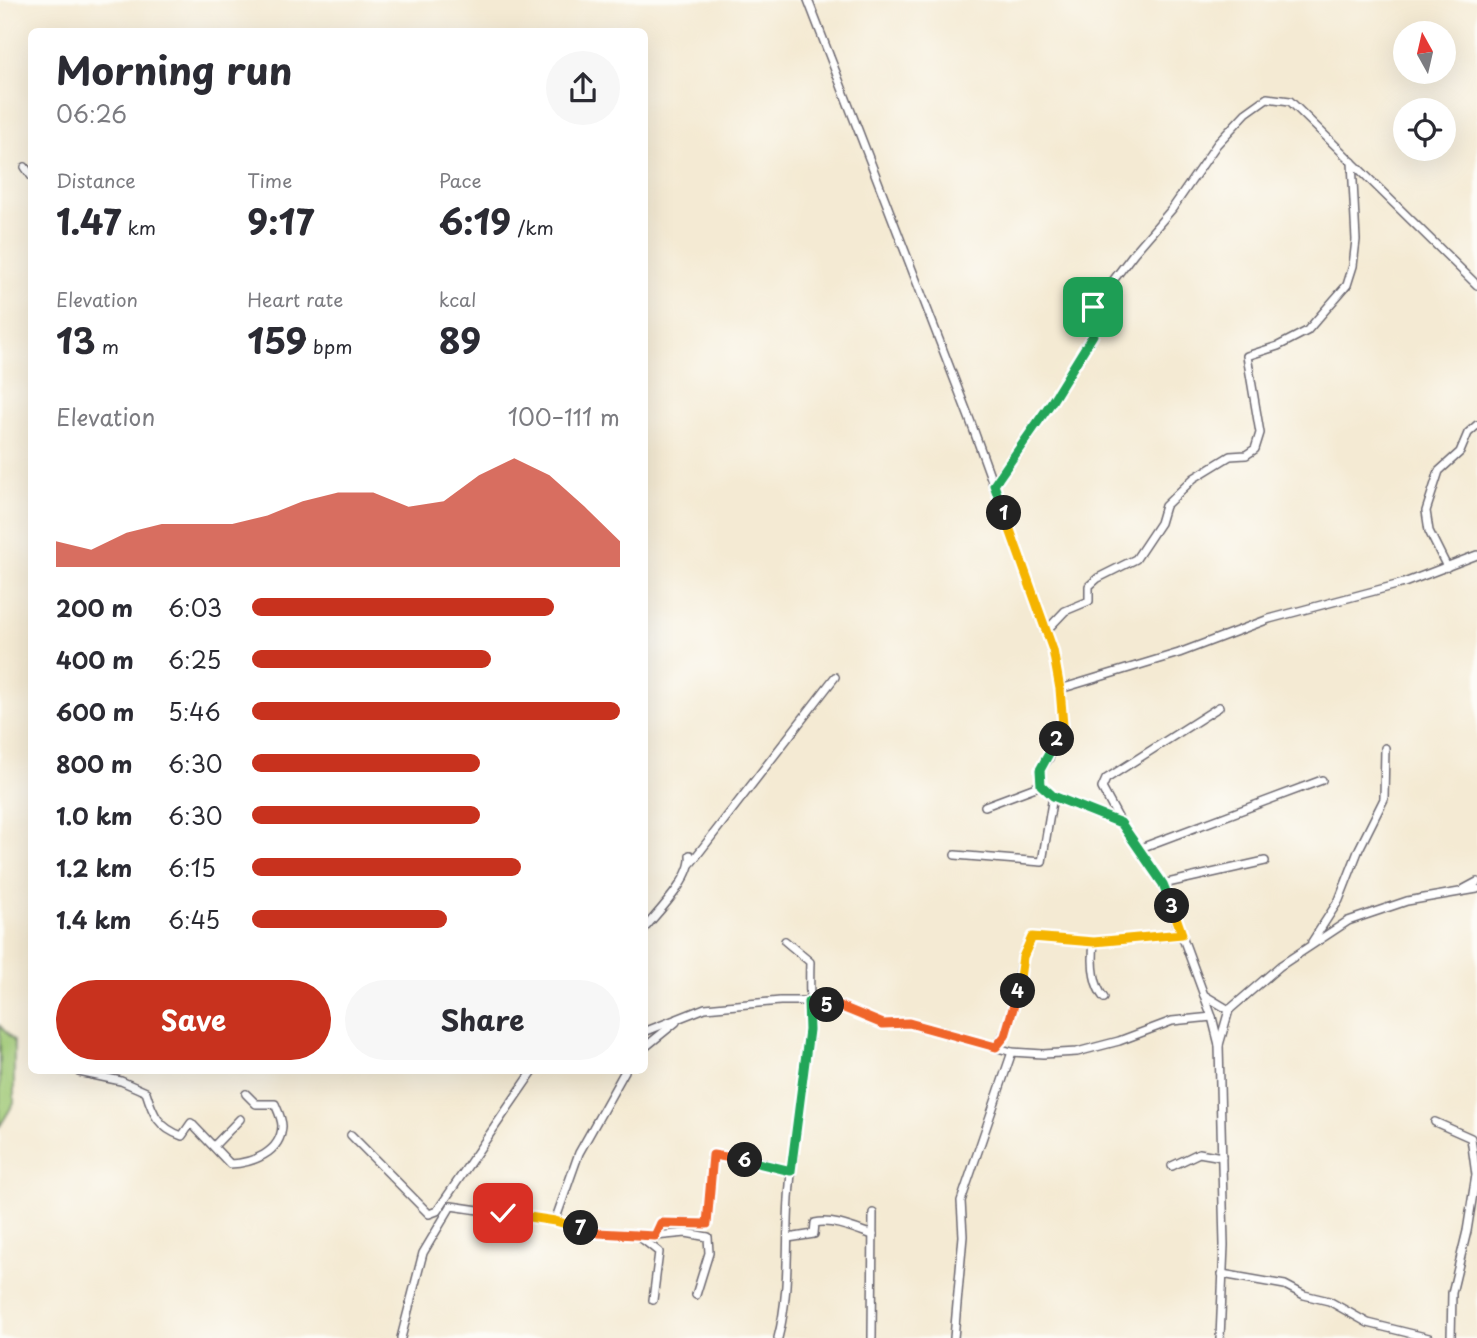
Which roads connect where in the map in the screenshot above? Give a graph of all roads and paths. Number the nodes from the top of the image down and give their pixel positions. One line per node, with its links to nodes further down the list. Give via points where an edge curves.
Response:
1 (808, 0): 7 (street)
2 (1352, 162): 5 (street); 7 (street, via 1290,101 1267,98 1246,113 1217,144 1172,209 1093,307 1093,335); 10 (street, via 1356,240 1347,285 1307,331 1247,356 1260,433 1255,449 1230,456 1194,478 1165,506 1160,523 1136,559 1098,578 1089,586 1089,601 1065,611)
3 (25, 167): 4 (street)
4 (28, 171)
5 (1477, 285)
6 (1477, 425): 9 (street, via 1460,452 1439,471 1426,511 1429,531)
7 (994, 485): 10 (street)
8 (1477, 555): 9 (street)
9 (1447, 567): 12 (street, via 1269,619 1179,653)
10 (1046, 631): 12 (street)
11 (835, 677): 27 (street, via 691,859 681,882)
12 (1060, 689): 16 (street, via 1063,725 1040,770)
13 (1219, 707): 19 (street, via 1106,779 1102,788)
14 (1385, 748): 31 (street, via 1384,799 1339,900)
15 (1322, 780): 20 (street)
16 (1041, 785): 17 (street); 18 (street)
17 (1053, 796): 19 (street); 21 (street, via 1042,862)
18 (985, 806)
19 (1121, 823): 20 (street)
20 (1138, 849): 24 (street)
21 (955, 855)
22 (1265, 861): 24 (street)
23 (1477, 882): 26 (street)
24 (1163, 884): 28 (street)
25 (1477, 889): 26 (street)
26 (1461, 891): 31 (street, via 1407,901 1348,921)
27 (648, 924)
28 (1182, 934): 30 (street); 32 (street)
29 (785, 941): 34 (street, via 810,962)
30 (1094, 942): 33 (street, via 1092,961); 41 (street, via 1032,937 1005,1036)
31 (1310, 946): 35 (street)
32 (1203, 994): 35 (street); 36 (street)
33 (1104, 998)
34 (808, 1002): 37 (street, via 705,1008); 41 (street, via 842,1007 883,1024 909,1023); 53 (street, via 809,1030)
35 (1229, 1010): 40 (street)
36 (1212, 1017): 40 (street); 42 (street, via 1172,1021 1077,1052)
37 (679, 1020): 38 (street); 39 (street)
38 (648, 1030)
39 (648, 1045)
40 (1219, 1045): 51 (street)
41 (996, 1047): 42 (street)
42 (1012, 1052): 66 (street, via 961,1201 963,1236)
43 (84, 1074): 50 (street, via 146,1092 151,1111 166,1130 182,1136 191,1123)
44 (531, 1074): 49 (street, via 436,1211 429,1214)
45 (623, 1074): 55 (street, via 579,1153)
46 (246, 1094): 50 (street, via 256,1104 275,1104 283,1124 276,1142 256,1159 230,1164)
47 (240, 1119): 50 (street)
48 (1435, 1122): 69 (street, via 1471,1138 1476,1175 1452,1293)
49 (351, 1135)
50 (214, 1146)
51 (1222, 1157): 52 (street, via 1199,1153); 60 (street)
52 (1172, 1166)
53 (791, 1171): 57 (street, via 713,1155 707,1224 661,1223); 59 (street)
54 (873, 1213): 56 (street)
55 (555, 1221): 58 (street, via 598,1233); 63 (street, via 450,1206 422,1253)
56 (873, 1235): 59 (street, via 818,1221 814,1234); 65 (street)
57 (655, 1236): 58 (street); 61 (street, via 686,1233 708,1237 709,1253)
58 (639, 1237): 62 (street, via 659,1252)
59 (788, 1238): 64 (street, via 784,1316)
60 (1222, 1274): 67 (street); 68 (street, via 1285,1285 1329,1301 1368,1324)
61 (696, 1295)
62 (653, 1300)
63 (401, 1338)
64 (778, 1338)
65 (872, 1338)
66 (954, 1338)
67 (1220, 1338)
68 (1429, 1338)
69 (1451, 1338)

